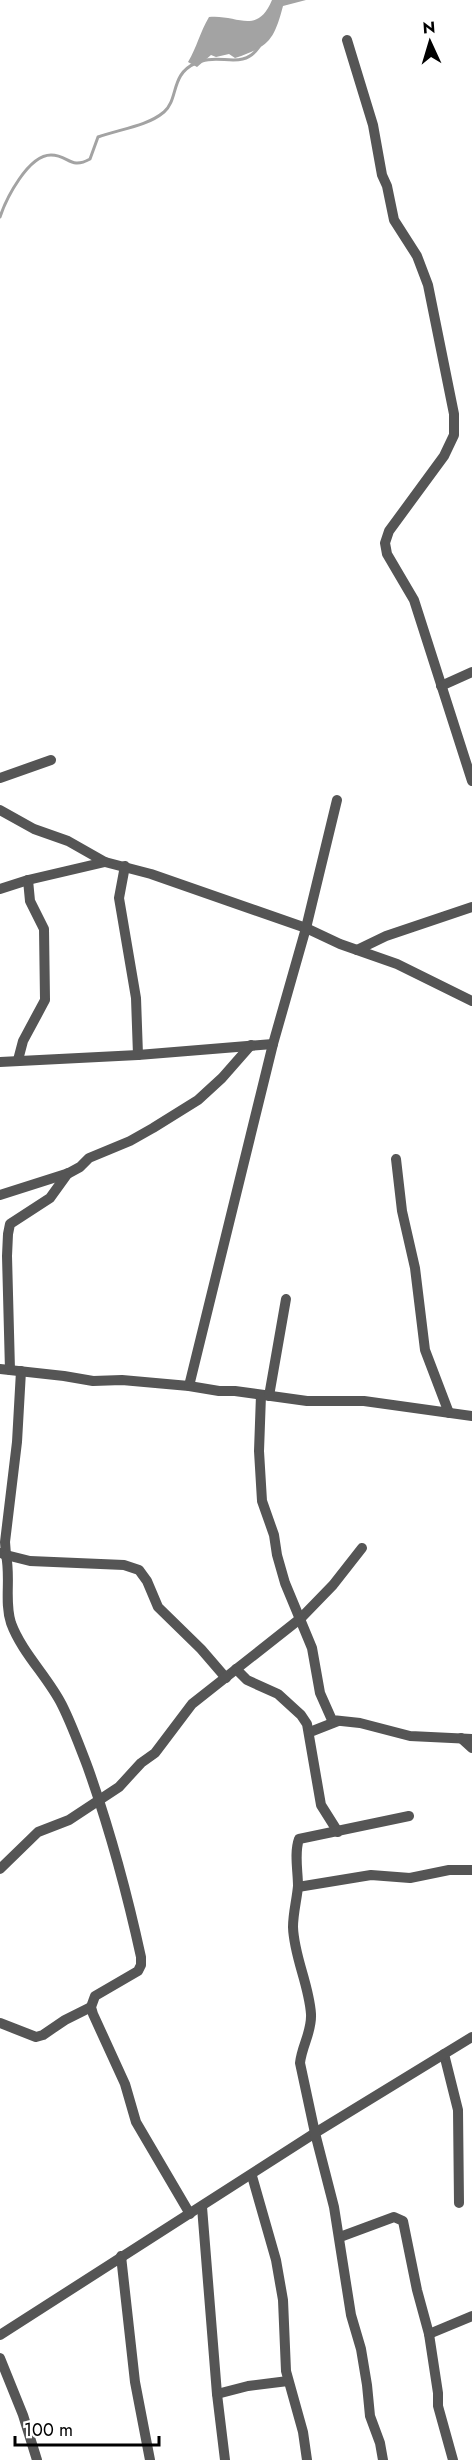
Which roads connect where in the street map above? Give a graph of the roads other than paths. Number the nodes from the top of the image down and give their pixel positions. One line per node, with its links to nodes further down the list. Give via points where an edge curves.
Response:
1 (347, 40): 3 (street, via 373,125 394,220 417,256 428,285 454,414 454,435 444,456 389,531 385,543 387,554 414,600)
2 (472, 672): 3 (street)
3 (441, 686): 6 (street)
4 (51, 760): 5 (street)
5 (0, 778)
6 (472, 781)
7 (337, 800): 14 (street)
8 (0, 810): 9 (street)
9 (105, 862): 10 (street); 11 (street)
10 (125, 866): 14 (street); 19 (street, via 119,898 136,998)
11 (28, 880): 12 (street); 20 (street, via 30,901 44,929 45,1000 23,1041)
12 (0, 889)
13 (472, 907): 15 (street)
14 (306, 928): 15 (street); 17 (street)
15 (357, 950): 16 (street, via 397,964)
16 (472, 1001)
17 (273, 1044): 18 (street); 27 (street)
18 (251, 1045): 19 (street); 23 (street, via 198,1100 130,1141 89,1158)
19 (138, 1055): 20 (street)
20 (18, 1060): 21 (street)
21 (0, 1062)
22 (396, 1159): 29 (street, via 425,1350)
23 (69, 1173): 24 (street); 26 (street, via 50,1198 10,1224)
24 (0, 1195)
25 (286, 1299): 28 (street)
26 (10, 1370): 27 (street, via 93,1381); 32 (street, via 17,1442)
27 (189, 1386): 28 (street)
28 (265, 1396): 29 (street, via 364,1401); 33 (street, via 259,1451 262,1501 285,1583)
29 (449, 1413): 30 (street)
30 (472, 1416)
31 (362, 1548): 33 (street)
32 (3, 1554): 34 (street, via 9,1569); 36 (street, via 30,1561 124,1565 139,1570 158,1607)
33 (301, 1618): 35 (street); 37 (street, via 312,1648 320,1693 332,1719)
34 (6, 1624): 41 (street, via 63,1705)
35 (236, 1669): 36 (street); 38 (street, via 253,1684 278,1694 301,1714)
36 (226, 1677): 41 (street, via 192,1704 155,1753)
37 (338, 1721): 38 (street); 39 (street, via 410,1736)
38 (310, 1732): 43 (street, via 321,1805)
39 (466, 1738): 40 (street)
40 (472, 1748)
41 (100, 1801): 44 (street, via 69,1820 38,1832); 47 (street, via 141,1965 132,1976 95,1996)
42 (409, 1816): 43 (street)
43 (338, 1832): 46 (street, via 299,1839)
44 (0, 1869)
45 (472, 1870): 46 (street, via 410,1878 371,1875)
46 (298, 1887): 51 (street, via 293,1927 311,2012 311,2029 300,2063)
47 (92, 2007): 48 (street, via 36,2037); 55 (street, via 125,2084 136,2122)
48 (0, 2023)
49 (472, 2037): 50 (street)
50 (444, 2054): 51 (street); 53 (street, via 458,2110)
51 (315, 2133): 52 (street); 56 (street)
52 (252, 2176): 54 (street); 62 (street, via 276,2260 283,2300)
53 (459, 2203)
54 (202, 2207): 55 (street); 63 (street)
55 (190, 2214): 57 (street)
56 (340, 2237): 59 (street, via 394,2217 403,2221); 68 (street, via 370,2416)
57 (121, 2256): 60 (street); 65 (street, via 135,2382)
58 (472, 2316): 59 (street)
59 (429, 2334): 69 (street, via 438,2406)
60 (0, 2335)
61 (0, 2358): 64 (street)
62 (288, 2381): 63 (street); 67 (street)
63 (217, 2394): 66 (street)
64 (37, 2460)
65 (150, 2460)
66 (225, 2460)
67 (307, 2460)
68 (383, 2460)
69 (453, 2460)

